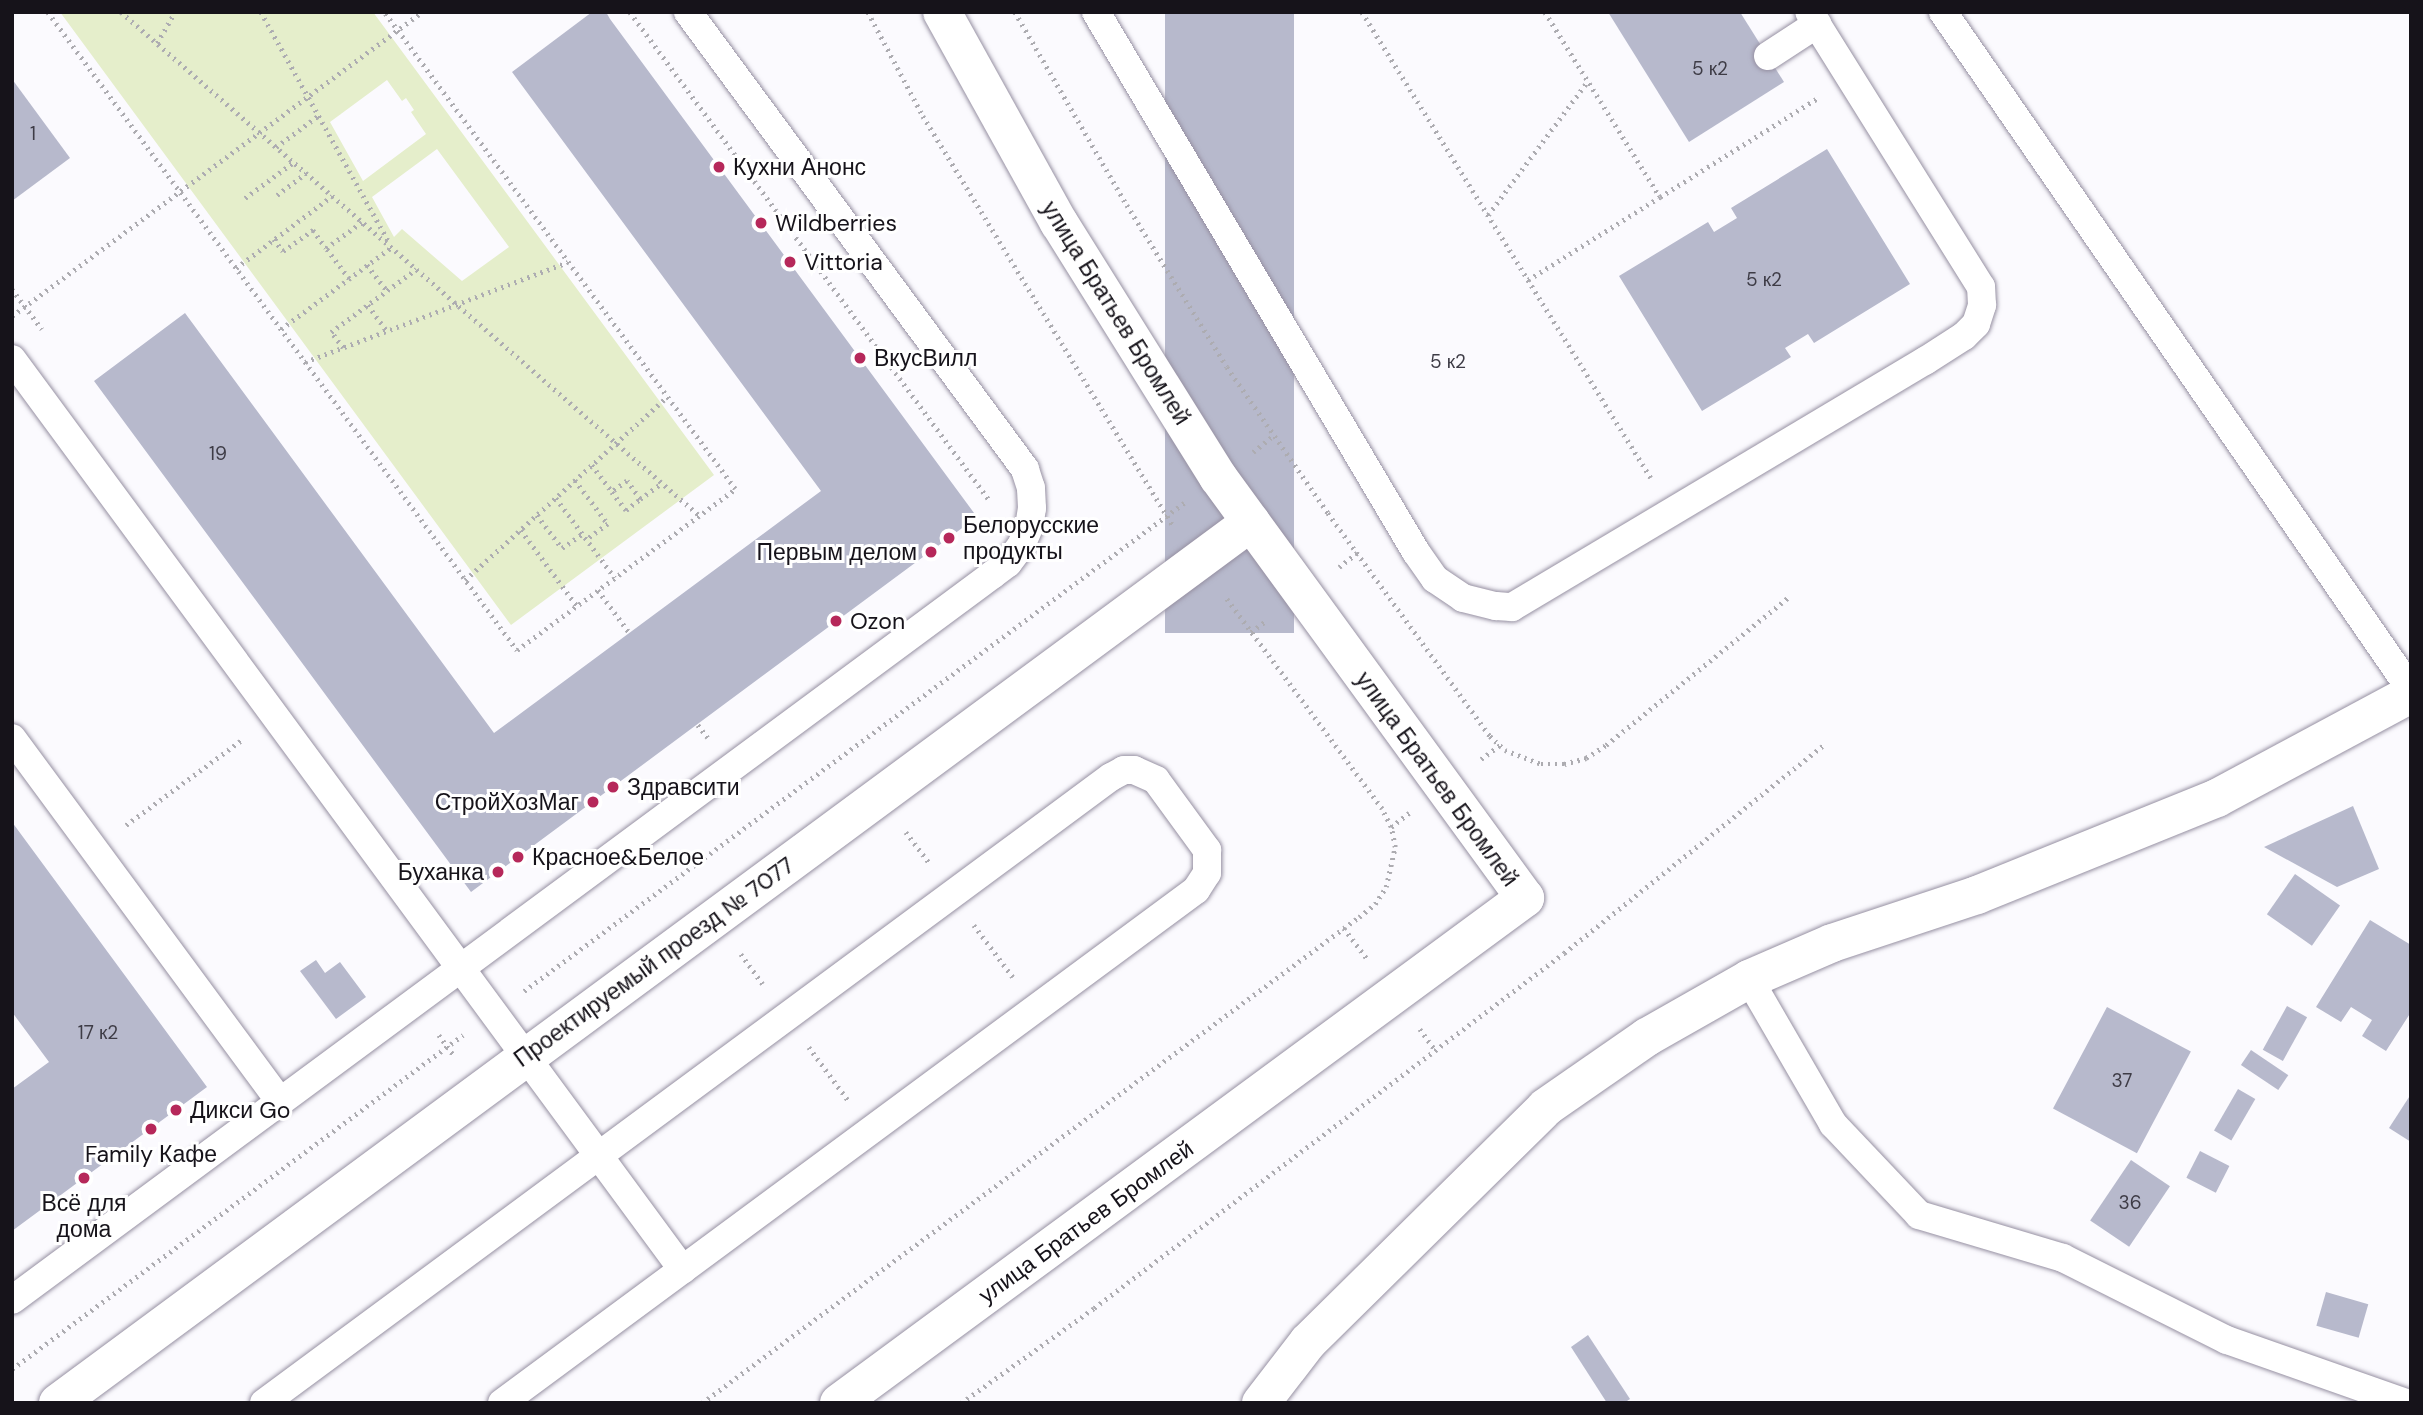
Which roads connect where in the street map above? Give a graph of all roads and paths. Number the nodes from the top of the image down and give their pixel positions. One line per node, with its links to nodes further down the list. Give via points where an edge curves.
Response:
1 (48, 12): 28 (path)
2 (121, 12): 18 (path)
3 (175, 12): 18 (path)
4 (261, 12): 22 (path)
5 (384, 12): 17 (path)
6 (422, 12): 17 (path)
7 (630, 12): 61 (path)
8 (688, 12): 84 (lane, via 1025,469 1031,488 1029,527 1008,563)
9 (868, 12): 65 (path, via 923,116)
10 (942, 12): 66 (street, улица Братьев Бромлей, via 1059,223)
11 (1015, 12): 74 (path, via 1227,367 1490,736 1505,750 1541,764 1586,758)
12 (1096, 12): 62 (lane, via 1436,579 1463,598 1512,607)
13 (1362, 12): 33 (path)
14 (1545, 12): 21 (path)
15 (1944, 12): 77 (lane)
16 (1813, 18): 19 (lane); 20 (lane)
17 (398, 31): 22 (path); 38 (path)
18 (157, 43): 24 (path)
19 (1768, 56)
20 (1851, 78): 31 (path); 62 (lane, via 1981,287 1976,324 1925,361)
21 (1588, 81): 31 (path); 33 (path)
22 (308, 96): 23 (path); 24 (path)
23 (318, 116): 25 (path); 37 (path)
24 (260, 133): 25 (path); 28 (path)
25 (276, 147): 26 (path)
26 (294, 162): 27 (path); 32 (path)
27 (306, 173): 29 (path); 30 (path)
28 (180, 191): 40 (path); 47 (path)
29 (277, 195)
30 (332, 196): 34 (path); 35 (path)
31 (1660, 197): 43 (path)
32 (245, 198)
33 (1488, 215): 43 (path)
34 (362, 222): 36 (path); 37 (path)
35 (275, 239): 36 (path, via 283,251 313,230); 40 (path)
36 (326, 248): 42 (path)
37 (392, 248): 39 (path); 41 (path)
38 (568, 262): 45 (path); 53 (path)
39 (367, 265): 42 (path); 44 (path)
40 (236, 268): 48 (path)
41 (416, 269): 44 (path); 45 (path)
42 (349, 279): 48 (path)
43 (1528, 280): 62 (path)
44 (387, 291): 46 (path)
45 (457, 304): 49 (path); 54 (path)
46 (368, 305): 49 (path); 50 (path, via 331,332)
47 (12, 316)
48 (281, 329): 52 (path)
49 (387, 331): 50 (path)
50 (343, 348): 52 (path)
51 (12, 359): 78 (lane)
52 (305, 362): 72 (path)
53 (667, 397): 54 (path); 64 (path, via 735,489)
54 (616, 443): 55 (path); 57 (path)
55 (592, 465): 56 (path); 58 (path)
56 (575, 480): 59 (path); 69 (path, via 608,524)
57 (662, 483): 60 (path); 64 (path)
58 (612, 492): 60 (path, via 625,510); 60 (path, via 627,481)
59 (556, 498): 63 (path); 68 (path)
60 (640, 499)
61 (995, 507)
62 (1672, 512)
63 (537, 515): 67 (path); 68 (path, via 562,548)
64 (700, 516): 71 (path)
65 (1166, 516): 70 (path); 86 (path)
66 (1251, 522): 70 (street, Проектируемый проезд № 7077); 97 (street, улица Братьев Бромлей, via 1525,898)
67 (521, 530): 72 (path); 75 (path)
68 (582, 534): 69 (path)
69 (586, 540): 71 (path)
70 (1198, 560): 87 (street, Проектируемый проезд № 7077); 96 (path, via 1381,809 1395,847 1386,887 1375,904 1352,922)
71 (615, 578): 73 (path)
72 (466, 580): 75 (path, via 517,650)
73 (598, 590): 75 (path); 76 (path)
74 (1789, 597)
75 (577, 606)
76 (629, 632)
77 (2411, 692): 85 (street, via 2217,798 1977,895 1832,943)
78 (274, 716): 83 (path); 84 (lane)
79 (717, 729): 82 (path)
80 (12, 738): 83 (lane)
81 (1825, 744): 98 (path, via 1564,953)
82 (697, 745)
83 (94, 849): 88 (lane)
84 (461, 968): 86 (lane); 88 (lane)
85 (1749, 979): 99 (street, via 1647,1037 1546,1107 1308,1342); 100 (lane, via 1833,1124 1919,1215 2063,1258 2227,1340)
86 (493, 1013): 87 (lane); 92 (path)
87 (526, 1058): 89 (lane); 93 (street, Проектируемый проезд № 7077)
88 (280, 1102): 91 (lane)
89 (599, 1156): 90 (lane); 90 (lane, via 1111,777 1134,770 1156,780 1207,850 1207,873 1196,890); 94 (lane)
90 (683, 1270): 95 (lane)
91 (12, 1300)
92 (12, 1369)
93 (58, 1403)
94 (264, 1403)
95 (502, 1403)
96 (702, 1403)
97 (839, 1403)
98 (961, 1403)
99 (1261, 1403)
100 (2406, 1403)

